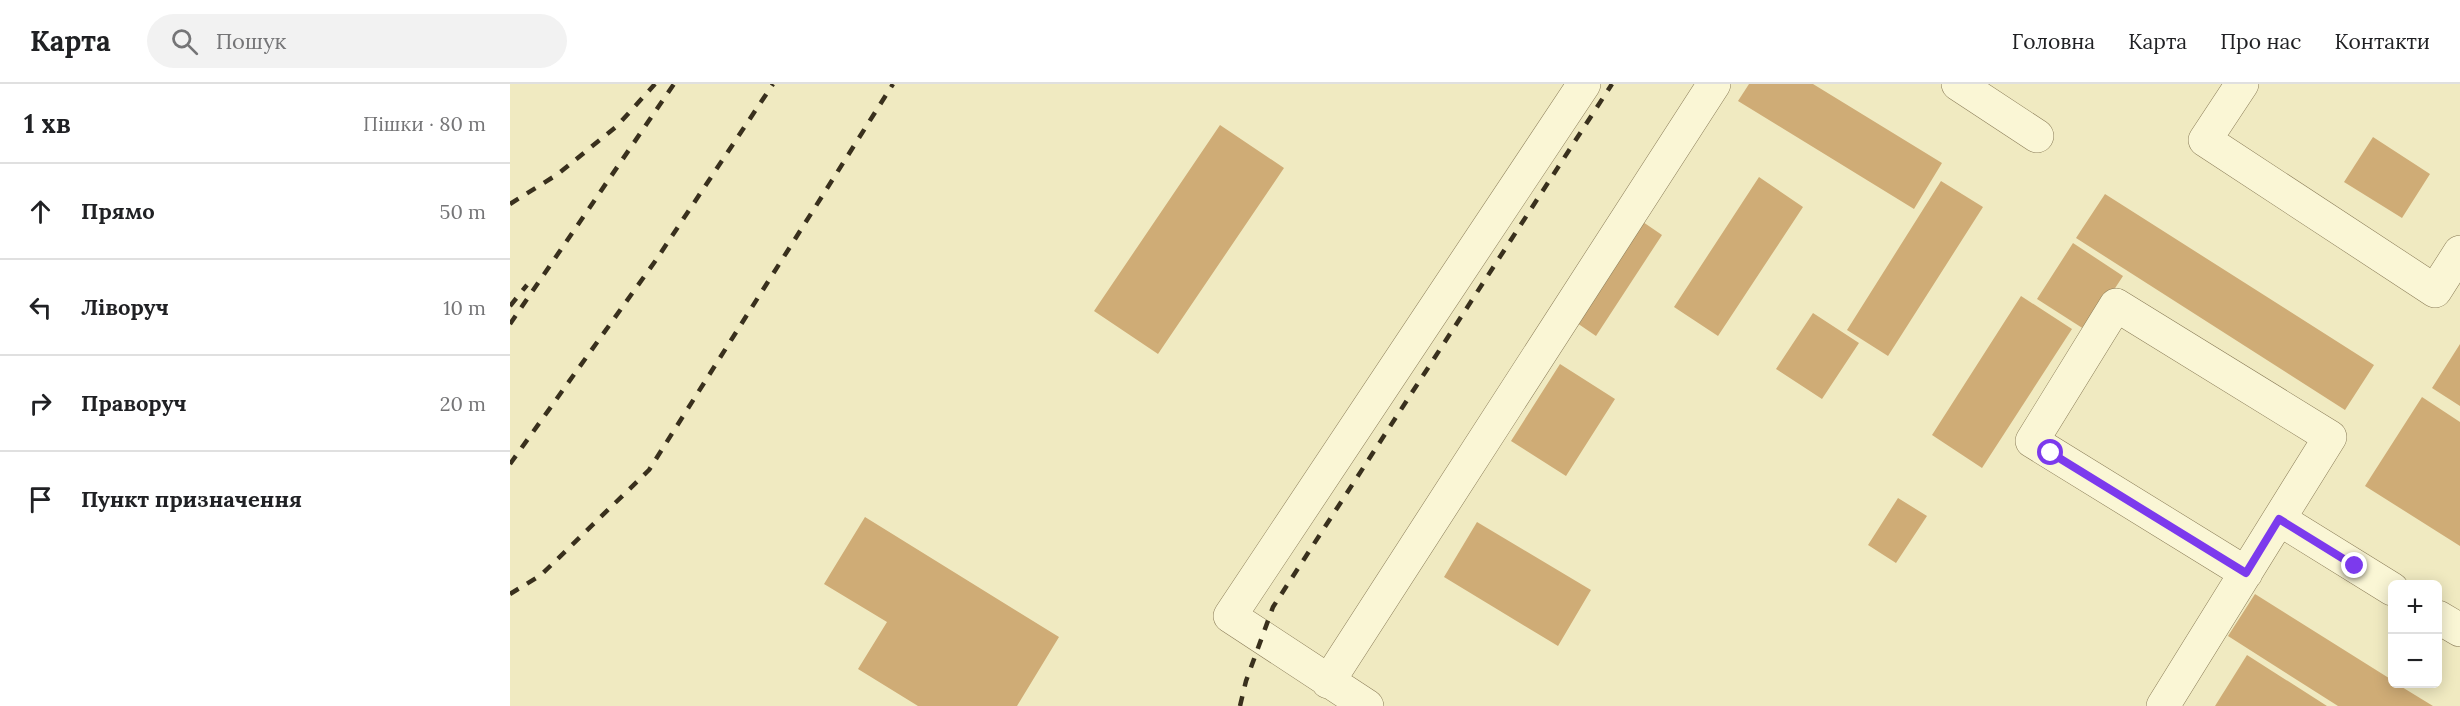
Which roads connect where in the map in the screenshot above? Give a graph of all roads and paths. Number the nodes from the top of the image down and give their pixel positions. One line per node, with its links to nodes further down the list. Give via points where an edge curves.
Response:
1 (1584, 84): 12 (lane, via 1230,616)
2 (1714, 84): 12 (lane)
3 (1958, 84): 5 (lane)
4 (2242, 84): 6 (lane, via 2205,140 2435,291)
5 (2037, 136)
6 (2460, 252)
7 (2279, 519): 8 (lane); 8 (lane, via 2330,437 2116,305 2032,441); 9 (lane)
8 (2246, 573): 14 (lane)
9 (2388, 587)
10 (2442, 619): 11 (lane)
11 (2460, 630)
12 (1329, 682): 13 (lane)
13 (1367, 706)
14 (2163, 706)

